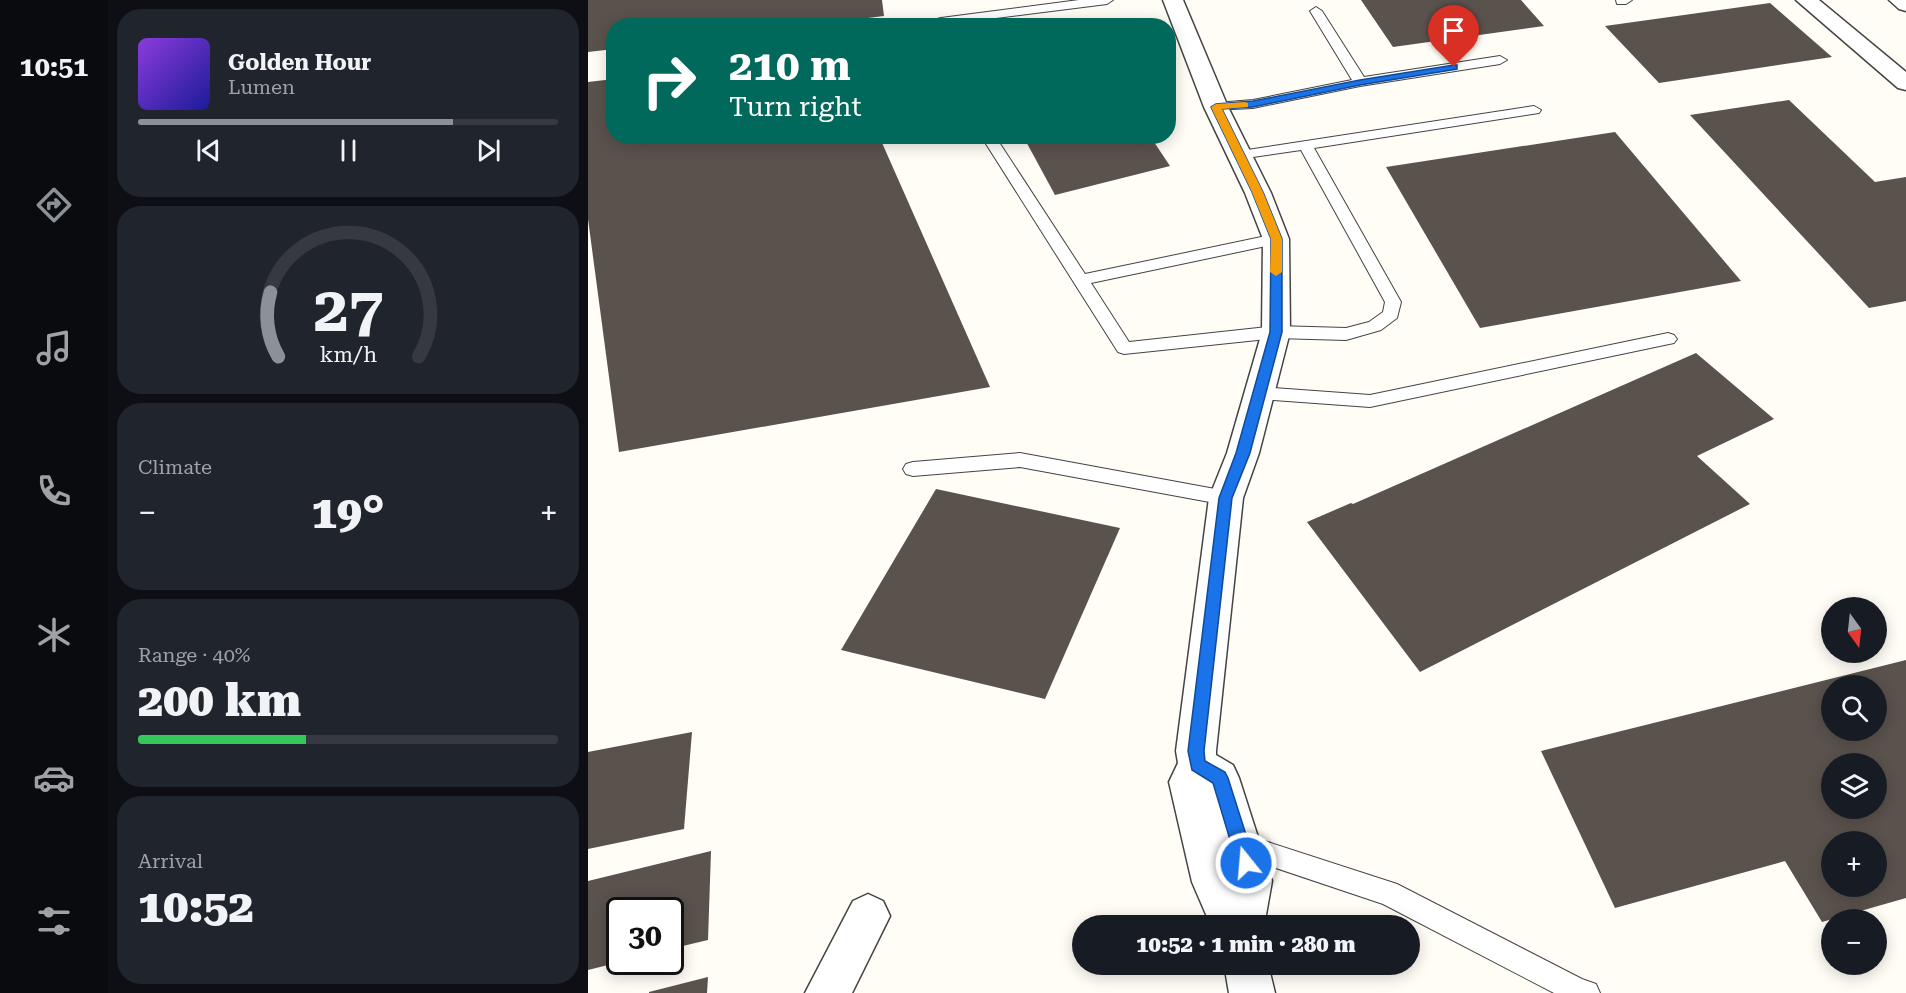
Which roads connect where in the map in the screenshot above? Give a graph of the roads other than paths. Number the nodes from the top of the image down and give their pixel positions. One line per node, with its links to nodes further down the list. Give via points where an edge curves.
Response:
1 (1107, 0): 9 (lane)
2 (1173, 0): 13 (street)
3 (1626, 0): 6 (lane)
4 (1806, 0): 12 (street)
5 (1899, 0): 7 (street)
6 (1621, 1)
7 (1906, 5)
8 (1316, 11): 11 (lane)
9 (971, 18)
10 (1500, 60): 11 (lane)
11 (1360, 82): 13 (lane, via 1253,104)
12 (1906, 83)
13 (1216, 107): 17 (street)
14 (1534, 110): 16 (lane)
15 (993, 144): 19 (lane)
16 (1305, 145): 17 (lane); 20 (lane, via 1393,302 1391,314 1375,326 1346,334)
17 (1239, 155): 18 (street)
18 (1276, 239): 19 (lane); 20 (street)
19 (1081, 280): 20 (lane, via 1124,348)
20 (1276, 332): 22 (street)
21 (1668, 339): 22 (lane, via 1371,401)
22 (1259, 393): 24 (street)
23 (913, 469): 24 (lane, via 1020,460)
24 (1226, 498): 25 (street, via 1196,751)
25 (1198, 765): 26 (street, via 1219,778); 27 (street, via 1190,782 1213,882)
26 (1240, 845): 28 (street, via 1251,881); 33 (lane, via 1388,893)
27 (1229, 915)
28 (1244, 915)
29 (868, 916): 31 (street)
30 (1248, 975): 32 (street)
31 (828, 993)
32 (1252, 993)
33 (1587, 993)

